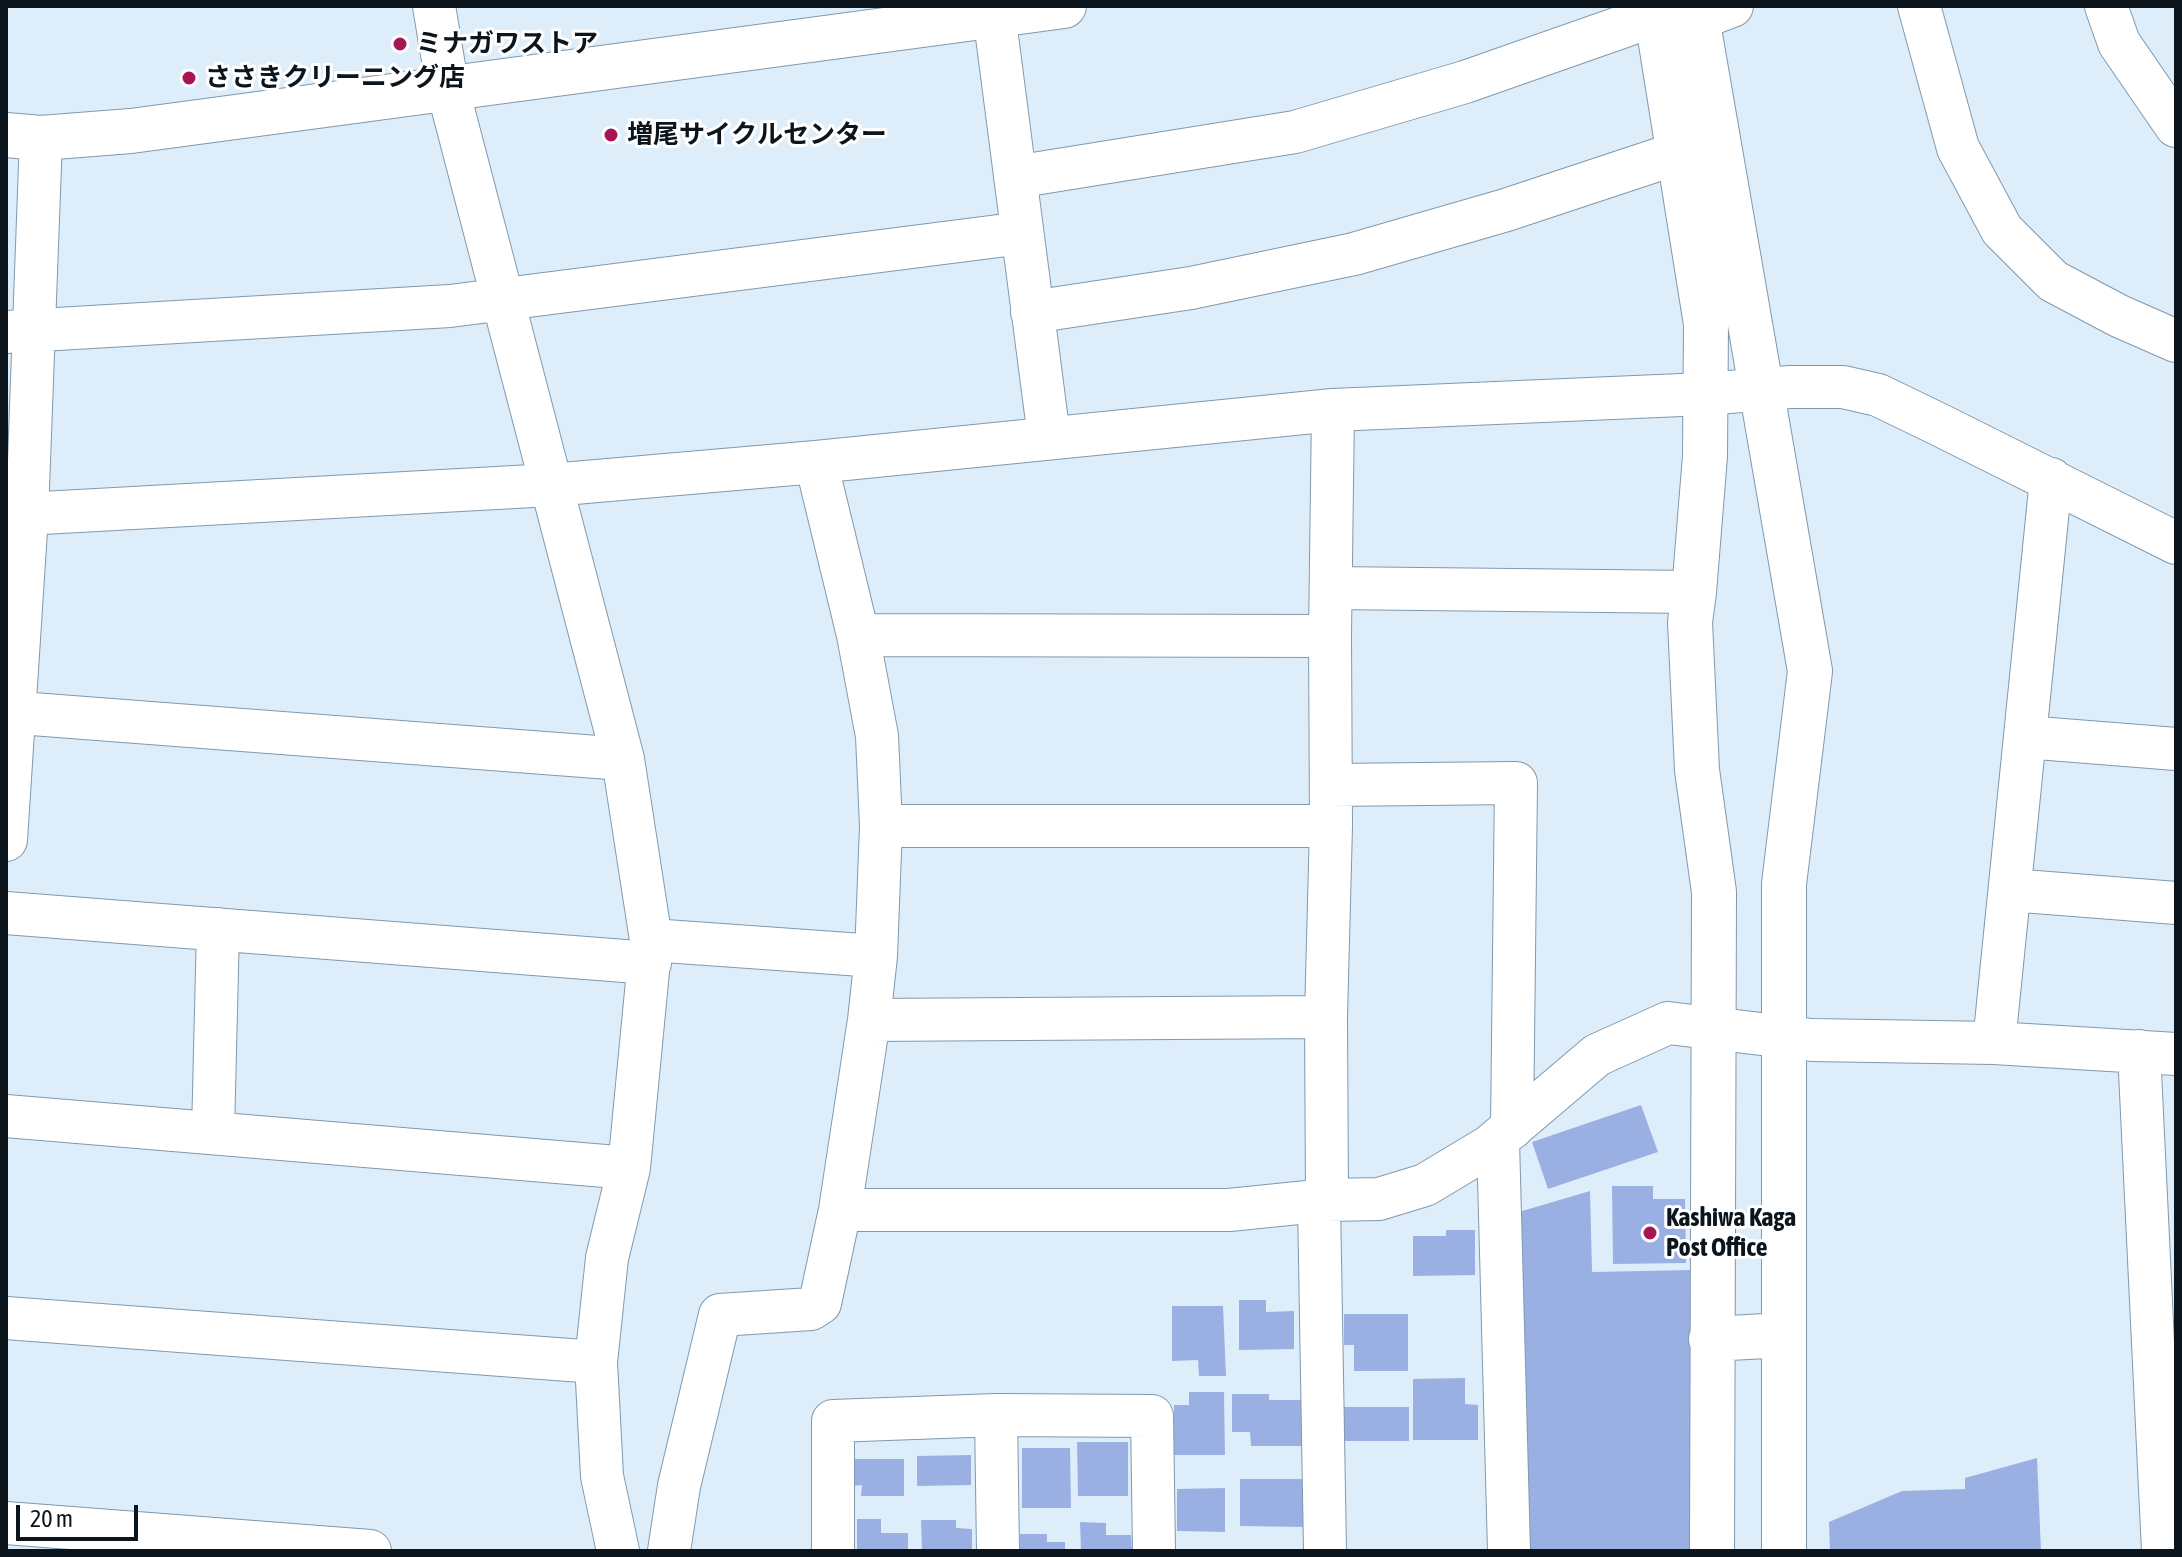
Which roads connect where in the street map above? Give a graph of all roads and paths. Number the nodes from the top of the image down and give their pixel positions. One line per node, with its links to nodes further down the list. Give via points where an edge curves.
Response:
1 (434, 6): 7 (street)
2 (1064, 6): 6 (street)
3 (1919, 6): 16 (street, via 1958,148 2002,230 2053,281)
4 (2106, 6): 8 (street, via 2119,43)
5 (1687, 10): 10 (street); 11 (street, via 1295,132); 17 (street)
6 (994, 12): 7 (street); 11 (street)
7 (448, 90): 9 (street, via 131,131); 13 (street)
8 (2176, 126)
9 (23, 136): 15 (street)
10 (1678, 153): 14 (street, via 1354,254 1191,288); 18 (street, via 1706,324)
11 (1015, 177): 12 (street)
12 (1022, 233): 13 (street); 14 (street)
13 (502, 299): 15 (street); 23 (street)
14 (1032, 312): 20 (street)
15 (20, 332): 24 (street)
16 (2176, 341)
17 (1761, 390): 18 (street); 22 (street, via 1843,387 1878,395); 47 (street, via 1810,671 1784,884)
18 (1705, 394): 19 (street); 27 (street)
19 (1333, 410): 20 (street); 26 (street)
20 (1049, 437): 21 (street)
21 (816, 462): 23 (street); 28 (street)
22 (2051, 479): 25 (street); 31 (street)
23 (551, 485): 24 (street); 33 (street)
24 (16, 515): 30 (street)
25 (2176, 543)
26 (1331, 588): 27 (street); 29 (street)
27 (1694, 592): 46 (street, via 1690,622 1697,770 1714,892)
28 (858, 635): 29 (street); 35 (street, via 877,736)
29 (1330, 636): 34 (street)
30 (10, 712): 33 (street); 37 (street)
31 (2025, 737): 32 (street); 38 (street)
32 (2176, 749)
33 (623, 759): 42 (street)
34 (1331, 785): 36 (street); 52 (street, via 1516,783)
35 (881, 826): 36 (street); 43 (street)
36 (1331, 826): 44 (street)
37 (6, 840)
38 (2010, 890): 39 (street); 48 (street)
39 (2176, 903)
40 (6, 913): 41 (street)
41 (218, 929): 42 (street); 51 (street)
42 (651, 952): 43 (street); 53 (street)
43 (876, 956): 45 (street)
44 (1326, 1017): 45 (street); 54 (street)
45 (869, 1020): 55 (street)
46 (1713, 1028): 47 (street); 52 (street, via 1668,1023 1597,1055); 58 (street)
47 (1784, 1037): 48 (street); 57 (street)
48 (1994, 1043): 49 (street)
49 (2158, 1053): 72 (street)
50 (6, 1116): 51 (street)
51 (213, 1133): 53 (street)
52 (1505, 1134): 54 (street, via 1425,1185 1379,1199); 69 (street)
53 (629, 1168): 59 (street, via 607,1258)
54 (1323, 1201): 55 (street, via 1229,1210); 68 (street)
55 (840, 1210): 64 (street, via 820,1303 811,1309 720,1315)
56 (6, 1318): 59 (street)
57 (1784, 1335): 58 (street); 71 (street)
58 (1711, 1339): 70 (street)
59 (596, 1362): 63 (street, via 602,1476)
60 (996, 1415): 65 (street, via 833,1421); 66 (street); 67 (street, via 1152,1416)
61 (11, 1523): 62 (street)
62 (370, 1551)
63 (618, 1551)
64 (669, 1551)
65 (833, 1551)
66 (998, 1551)
67 (1154, 1551)
68 (1325, 1551)
69 (1509, 1551)
70 (1712, 1551)
71 (1784, 1551)
72 (2163, 1551)

